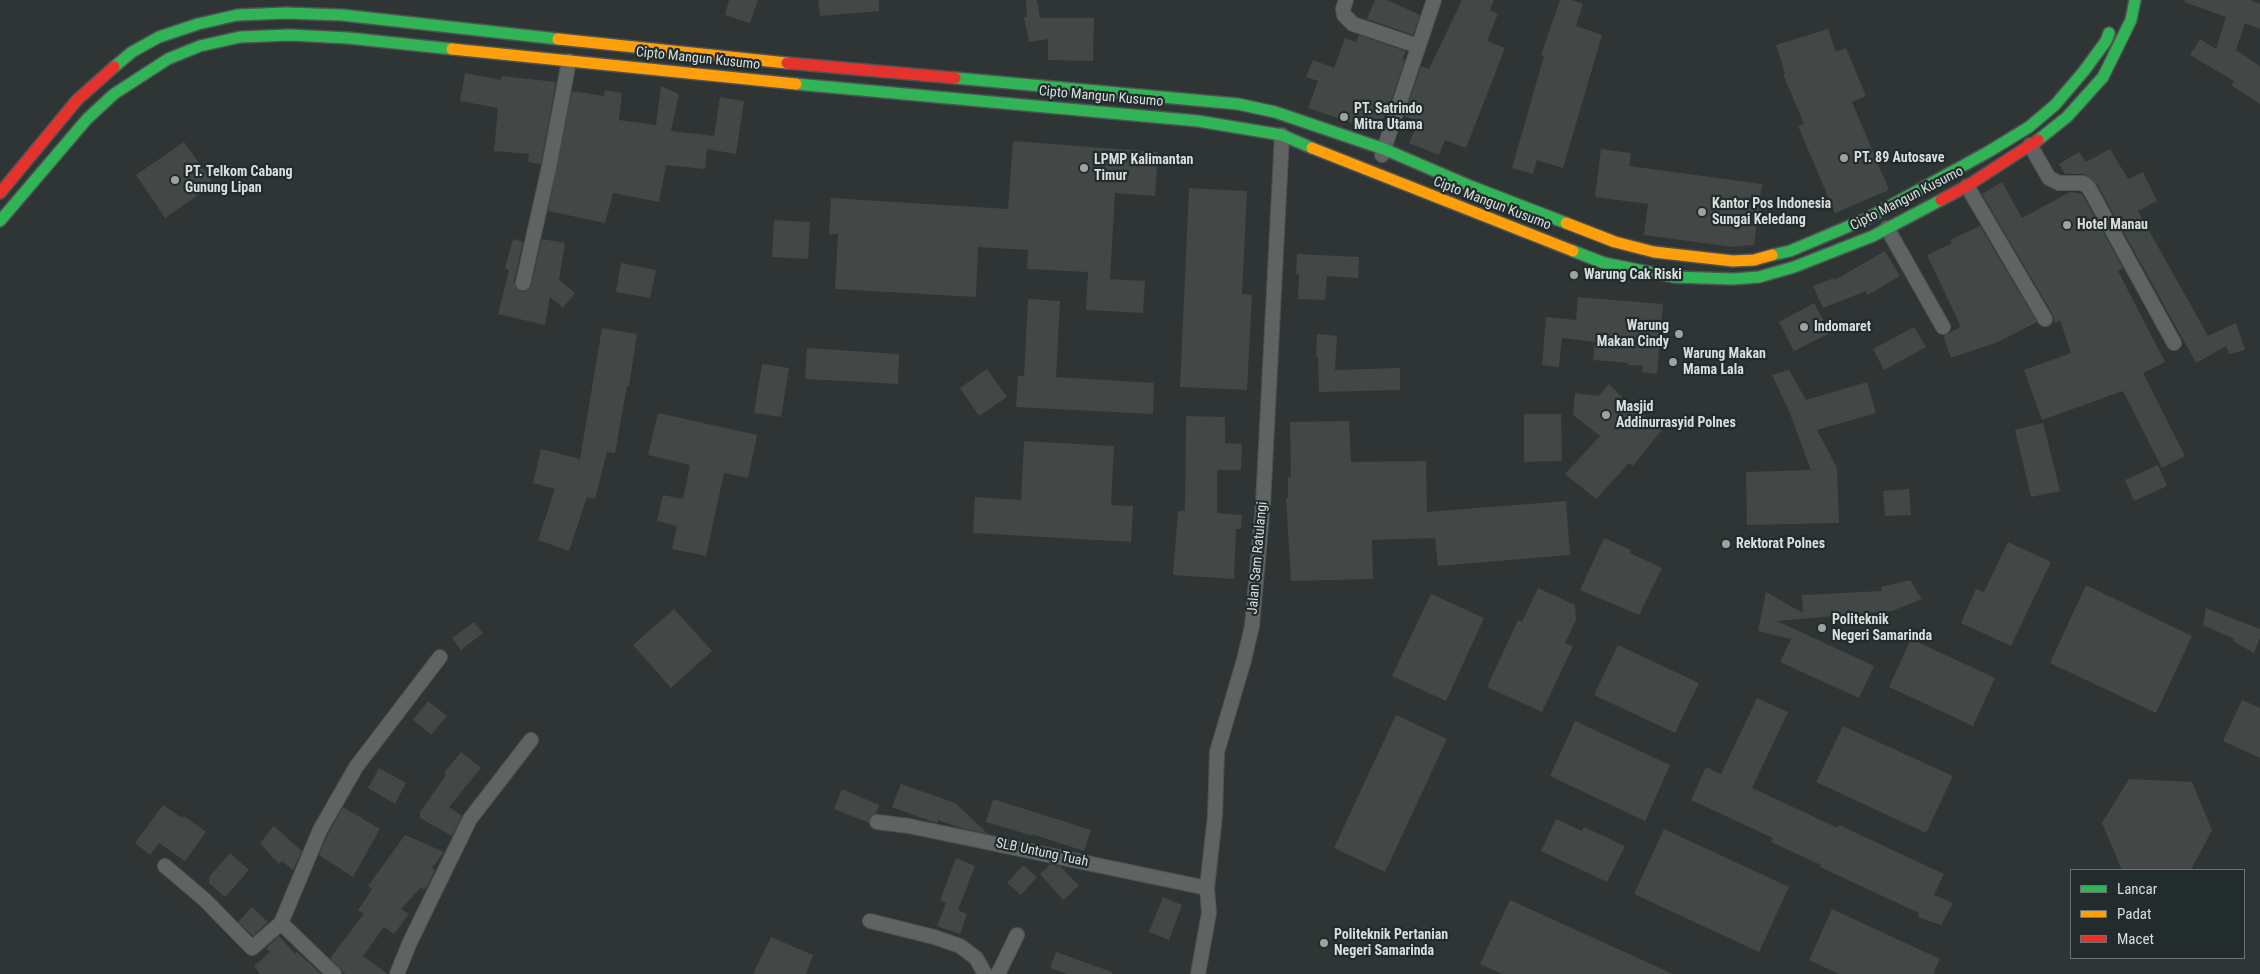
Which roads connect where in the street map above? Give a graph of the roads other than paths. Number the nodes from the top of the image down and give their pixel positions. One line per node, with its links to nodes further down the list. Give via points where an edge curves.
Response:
1 (1346, 0): 5 (street, via 1344,15 1353,24)
2 (1434, 0): 5 (street)
3 (2135, 0): 10 (highway, Cipto Mangun Kusumo, via 2131,20 2103,77 2068,117)
4 (2112, 24): 11 (highway, Cipto Mangun Kusumo, via 2106,41 2084,71 2055,105 2029,126 1866,218 1790,251 1754,260 1733,261 1654,252 1615,242)
5 (1418, 46): 11 (street)
6 (752, 60): 8 (highway); 11 (highway, Cipto Mangun Kusumo, via 1238,104 1275,112); 14 (highway, Cipto Mangun Kusumo, via 342,15 237,15 160,37 132,52 77,100)
7 (569, 61): 8 (highway, Cipto Mangun Kusumo); 15 (highway, Cipto Mangun Kusumo, via 290,35 240,37 200,46 168,59 114,94 66,143); 17 (street)
8 (750, 79): 9 (highway, Cipto Mangun Kusumo, via 1198,121)
9 (1282, 135): 12 (highway, Cipto Mangun Kusumo); 25 (street, Jalan Sam Ratulangi, via 1263,504 1252,626 1217,752 1216,816)
10 (2030, 145): 13 (highway, Cipto Mangun Kusumo); 20 (street, via 2049,178 2059,183 2083,183 2089,188)
11 (1384, 149): 12 (street)
12 (1375, 174): 16 (highway, Cipto Mangun Kusumo, via 1604,263 1674,277 1759,278)
13 (1967, 186): 16 (highway, Cipto Mangun Kusumo); 18 (street)
14 (0, 192)
15 (0, 221)
16 (1887, 228): 19 (street)
17 (523, 283)
18 (2045, 319)
19 (1943, 326)
20 (2174, 343)
21 (440, 657): 27 (street, via 356,767 336,799)
22 (531, 740): 30 (street, via 470,819)
23 (877, 822): 25 (street, SLB Untung Tuah)
24 (165, 866): 27 (street, via 205,900 252,948)
25 (1207, 888): 33 (street, Jalan Sam Ratulangi, via 1209,913)
26 (870, 921): 31 (street, via 960,946 976,958)
27 (281, 923): 29 (street)
28 (1017, 935): 32 (street)
29 (334, 974)
30 (396, 974)
31 (985, 974)
32 (998, 974)
33 (1198, 974)

